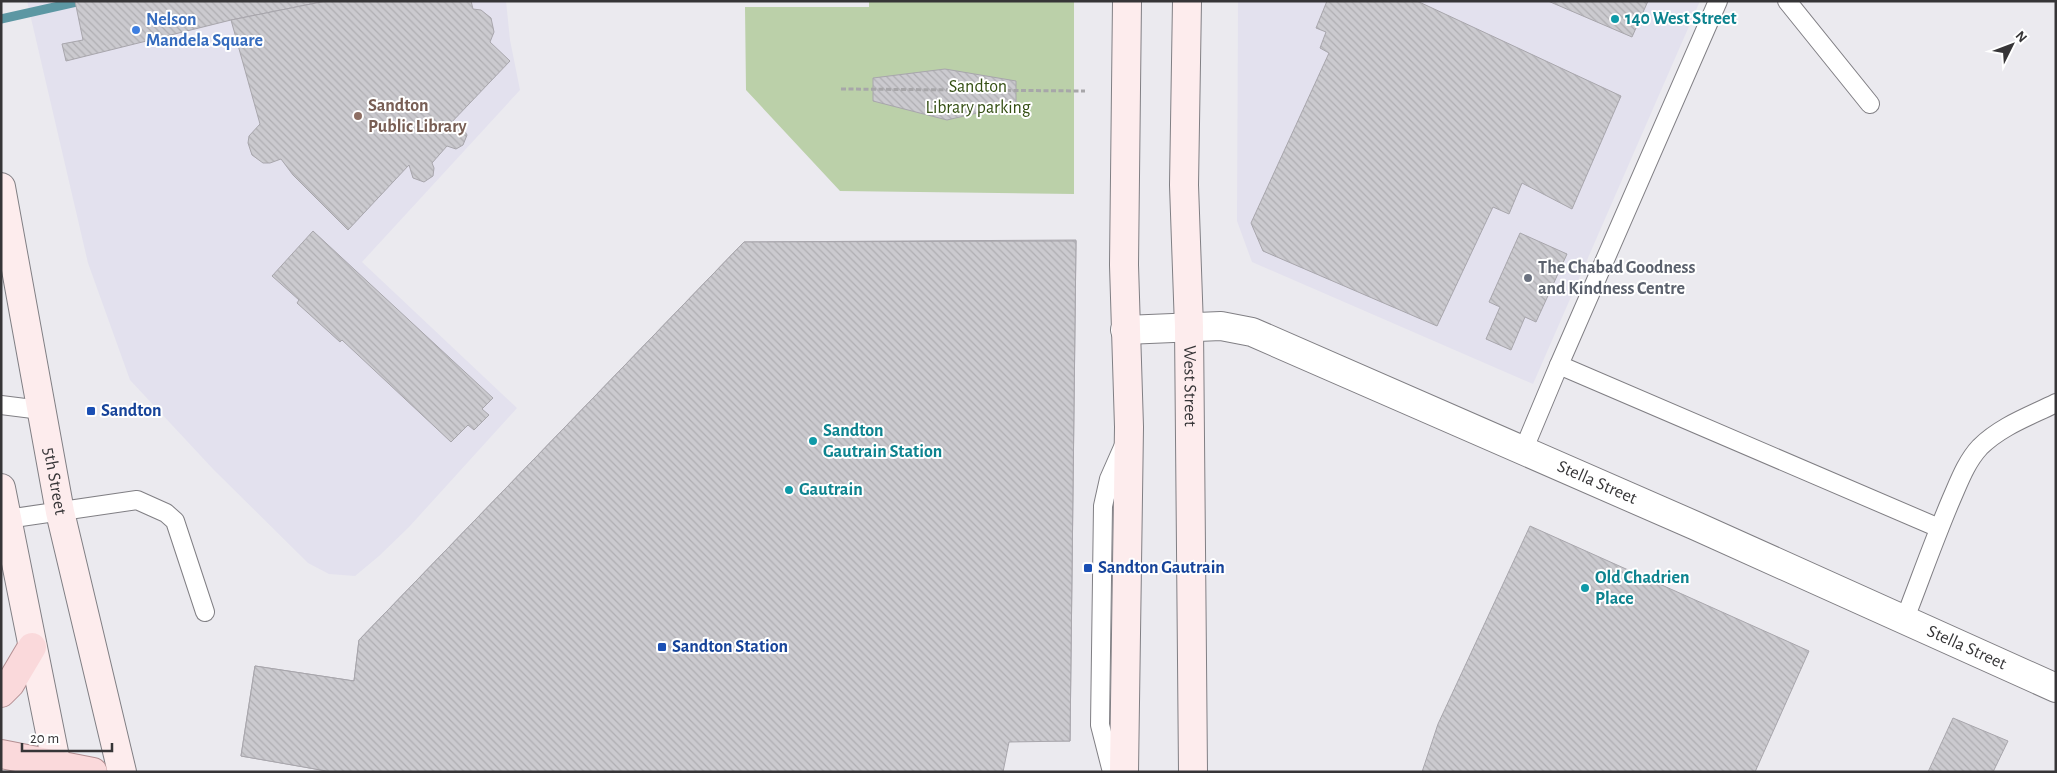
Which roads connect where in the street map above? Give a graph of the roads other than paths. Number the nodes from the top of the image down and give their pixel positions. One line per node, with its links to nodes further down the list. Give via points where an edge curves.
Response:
1 (1127, 1): 8 (street)
2 (1187, 1): 7 (street, West Street, via 1184,185)
3 (1718, 1): 9 (lane)
4 (1788, 1): 5 (lane)
5 (1870, 104)
6 (1, 187): 12 (street, 5th Street)
7 (1189, 327): 8 (street, Stella Street); 14 (street, Stella Street, via 1221,326 1252,332); 30 (street, West Street)
8 (1125, 330): 13 (street)
9 (1559, 365): 14 (lane); 18 (lane)
10 (2056, 403): 18 (lane, via 2010,425 1980,448 1966,468)
11 (1, 405): 12 (lane)
12 (42, 410): 16 (street, 5th Street)
13 (1128, 436): 28 (lane, via 1109,479 1103,506 1100,725); 29 (street)
14 (1523, 451): 20 (street, Stella Street)
15 (1, 488): 17 (street)
16 (60, 512): 17 (lane); 19 (lane, via 136,500 166,513 176,521); 27 (street, 5th Street)
17 (7, 519): 21 (street)
18 (1939, 528): 20 (lane)
19 (204, 612)
20 (1904, 621): 22 (street, Stella Street)
21 (32, 647): 23 (main road); 25 (street)
22 (2056, 688)
23 (1, 693)
24 (1, 754): 25 (main road)
25 (58, 768): 26 (main road)
26 (93, 772)
27 (122, 772)
28 (1112, 772)
29 (1124, 772)
30 (1193, 772)

